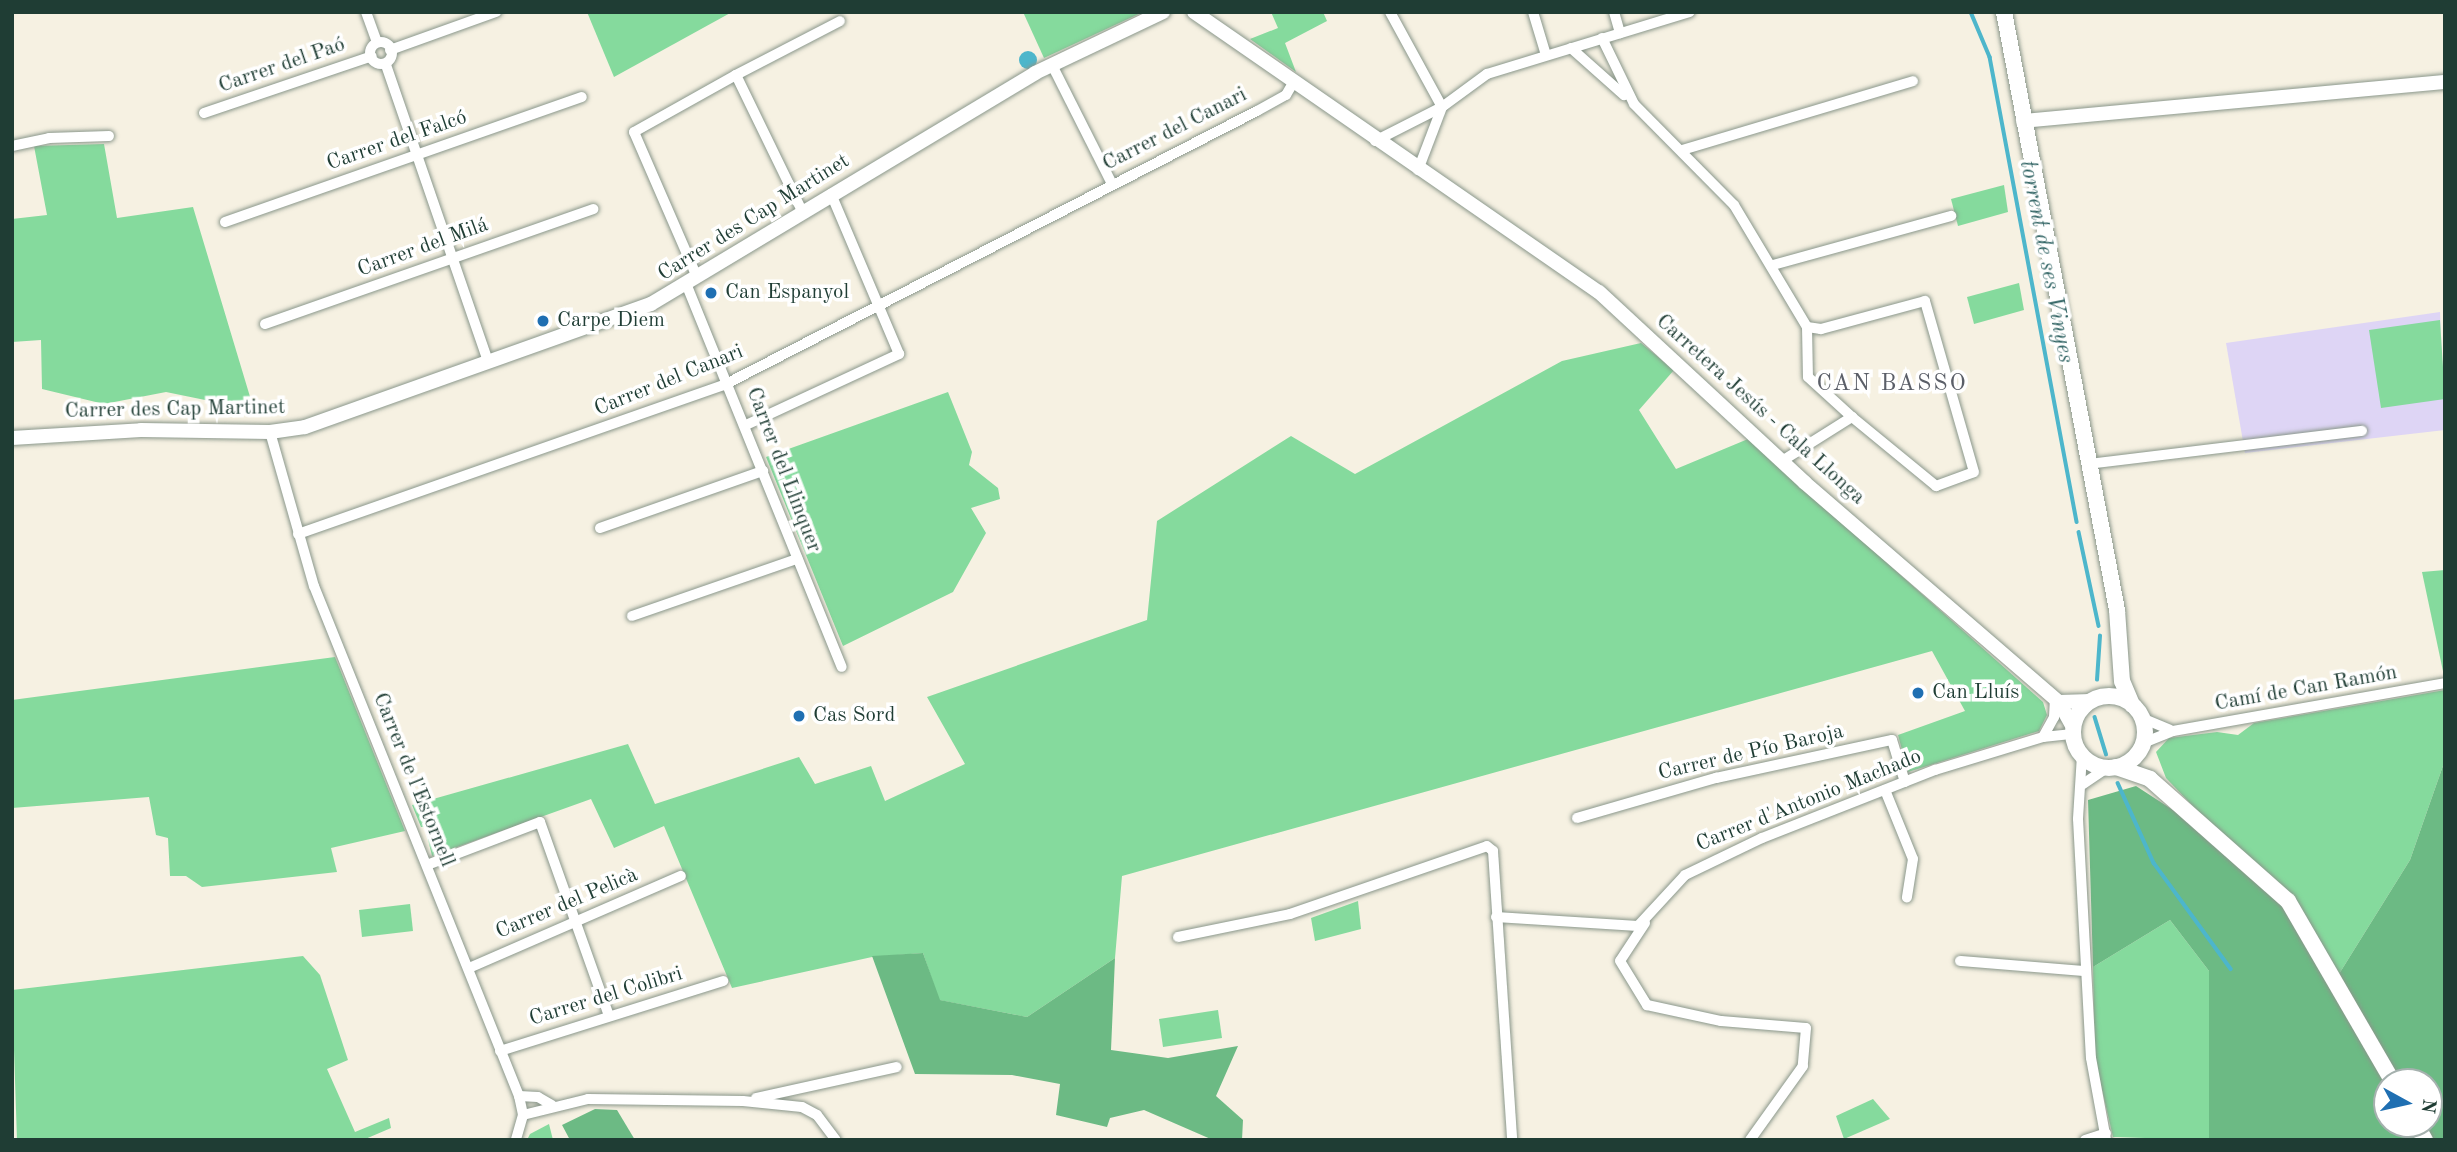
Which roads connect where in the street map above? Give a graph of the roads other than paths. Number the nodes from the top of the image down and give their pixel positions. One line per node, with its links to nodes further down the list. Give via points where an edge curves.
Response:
1 (366, 12): 13 (street)
2 (496, 12): 15 (street)
3 (1163, 12): 19 (street, Carrer des Cap Martinet)
4 (1194, 12): 23 (street, Carretera Jesús - Cala Llonga)
5 (1390, 12): 26 (street)
6 (1533, 12): 16 (street)
7 (1614, 12): 11 (street)
8 (1690, 12): 11 (street)
9 (2004, 12): 28 (main road)
10 (839, 21): 20 (street)
11 (1620, 33): 12 (street)
12 (1602, 38): 14 (street); 25 (street)
13 (376, 40): 15 (street); 17 (street)
14 (1571, 48): 16 (street); 25 (street)
15 (390, 50): 18 (street)
16 (1546, 55): 26 (street, via 1487,74)
17 (372, 56): 18 (street); 27 (street, Carrer del Paó)
18 (386, 65): 33 (street)
19 (1052, 65): 35 (street); 36 (street, Carrer des Cap Martinet)
20 (736, 75): 38 (street); 43 (street, Carrer del Llinquer, via 634,132)
21 (1913, 81): 32 (street)
22 (2445, 82): 28 (street)
23 (1293, 83): 30 (street, Carretera Jesús - Cala Llonga); 35 (street, Carrer del Canari, via 1276,100)
24 (582, 97): 33 (street, Carrer del Falcó)
25 (1634, 104): 32 (street)
26 (1442, 107): 30 (street); 34 (street)
27 (204, 113)
28 (2023, 121): 55 (main road)
29 (109, 136): 31 (street, via 49,138)
30 (1375, 141): 34 (street, Carretera Jesús - Cala Llonga)
31 (12, 146)
32 (1682, 150): 42 (street, via 1734,205)
33 (416, 155): 40 (street, Carrer del Falcó); 41 (street)
34 (1418, 170): 54 (street, Carretera Jesús - Cala Llonga, via 1600,292)
35 (1112, 184): 44 (street, Carrer del Canari)
36 (831, 194): 38 (street, Carrer des Cap Martinet); 44 (street)
37 (593, 209): 41 (street, Carrer del Milá)
38 (802, 211): 43 (street, Carrer des Cap Martinet)
39 (1951, 216): 42 (street)
40 (225, 222)
41 (452, 257): 45 (street, Carrer del Milá); 47 (street)
42 (1773, 265): 46 (street)
43 (692, 282): 47 (street, Carrer des Cap Martinet, via 651,304); 48 (street, Carrer del Llinquer)
44 (881, 303): 48 (street, Carrer del Canari); 50 (street, via 899,349 895,358)
45 (265, 324)
46 (1807, 327): 49 (street, via 1808,377); 49 (street, via 1821,329 1925,301 1974,472 1936,486)
47 (488, 362): 52 (street, Carrer des Cap Martinet, via 305,428)
48 (727, 382): 50 (street, Carrer del Llinquer); 58 (street, Carrer del Canari)
49 (1853, 417): 54 (street)
50 (746, 425): 56 (street, Carrer del Llinquer)
51 (2362, 431): 55 (street)
52 (270, 432): 53 (street, Carrer des Cap Martinet, via 141,430); 58 (street, Carrer de l'Estornell)
53 (12, 438)
54 (1782, 461): 65 (street, Carretera Jesús - Cala Llonga)
55 (2088, 464): 62 (main road, via 2117,610)
56 (763, 471): 57 (street); 59 (street, Carrer del Llinquer)
57 (600, 528)
58 (298, 534): 78 (street, Carrer de l'Estornell, via 318,597)
59 (797, 559): 60 (street); 61 (street, Carrer del Llinquer)
60 (632, 616)
61 (842, 667)
62 (2120, 670): 64 (main road); 66 (main road)
63 (2445, 683): 68 (street, Camí de Can Ramón)
64 (2095, 699): 65 (street); 66 (main road, via 2117,697); 67 (main road, via 2079,712)
65 (2057, 700): 67 (street, Carretera Jesús - Cala Llonga); 69 (street)
66 (2137, 712): 68 (street); 70 (main road)
67 (2073, 731): 69 (street, Carrer d'Antonio Machado); 71 (main road)
68 (2173, 731): 70 (street, Camí de Can Ramón)
69 (2043, 737): 74 (street, Carrer d'Antonio Machado)
70 (2142, 745): 72 (main road, via 2128,762); 73 (main road)
71 (2082, 755): 72 (main road); 75 (street)
72 (2111, 768): 73 (main road); 75 (street)
73 (2150, 779): 92 (main road, via 2288,901)
74 (1905, 782): 76 (street, Carrer d'Antonio Machado); 77 (street, Carrer de Pío Baroja, via 1892,740 1716,778)
75 (2083, 784): 87 (street, via 2078,819)
76 (1885, 789): 80 (street, via 1913,859); 83 (street, Carrer d'Antonio Machado, via 1696,867)
77 (1577, 818)
78 (427, 865): 82 (street, via 540,822); 86 (street, Carrer de l'Estornell)
79 (681, 876): 82 (street, Carrer del Pelicà)
80 (1907, 898)
81 (1496, 917): 83 (street, via 1628,926); 84 (street, via 1493,851 1481,845 1290,914); 100 (street)
82 (576, 921): 86 (street, Carrer del Pelicà); 89 (street)
83 (1647, 921): 101 (street, Carrer d'Antonio Machado, via 1620,961 1647,1005 1721,1021 1806,1028 1803,1066)
84 (1178, 937)
85 (1960, 961): 87 (street)
86 (469, 968): 90 (street, Carrer de l'Estornell)
87 (2085, 971): 97 (street, via 2091,1058)
88 (723, 981): 89 (street, Carrer del Colibri)
89 (609, 1016): 90 (street, Carrer del Colibri)
90 (500, 1051): 93 (street, Carrer de l'Estornell)
91 (897, 1067): 94 (street)
92 (2385, 1068)
93 (519, 1096): 95 (street, via 538,1097); 96 (street, Carrer de l'Estornell)
94 (743, 1101): 95 (street, via 588,1099); 99 (street, via 802,1107 817,1115)
95 (552, 1105): 96 (street)
96 (523, 1115): 98 (street, Carrer de l'Estornell)
97 (2106, 1137): 102 (street)
98 (516, 1140)
99 (836, 1140)
100 (1512, 1140)
101 (1750, 1140)
102 (2085, 1140)

